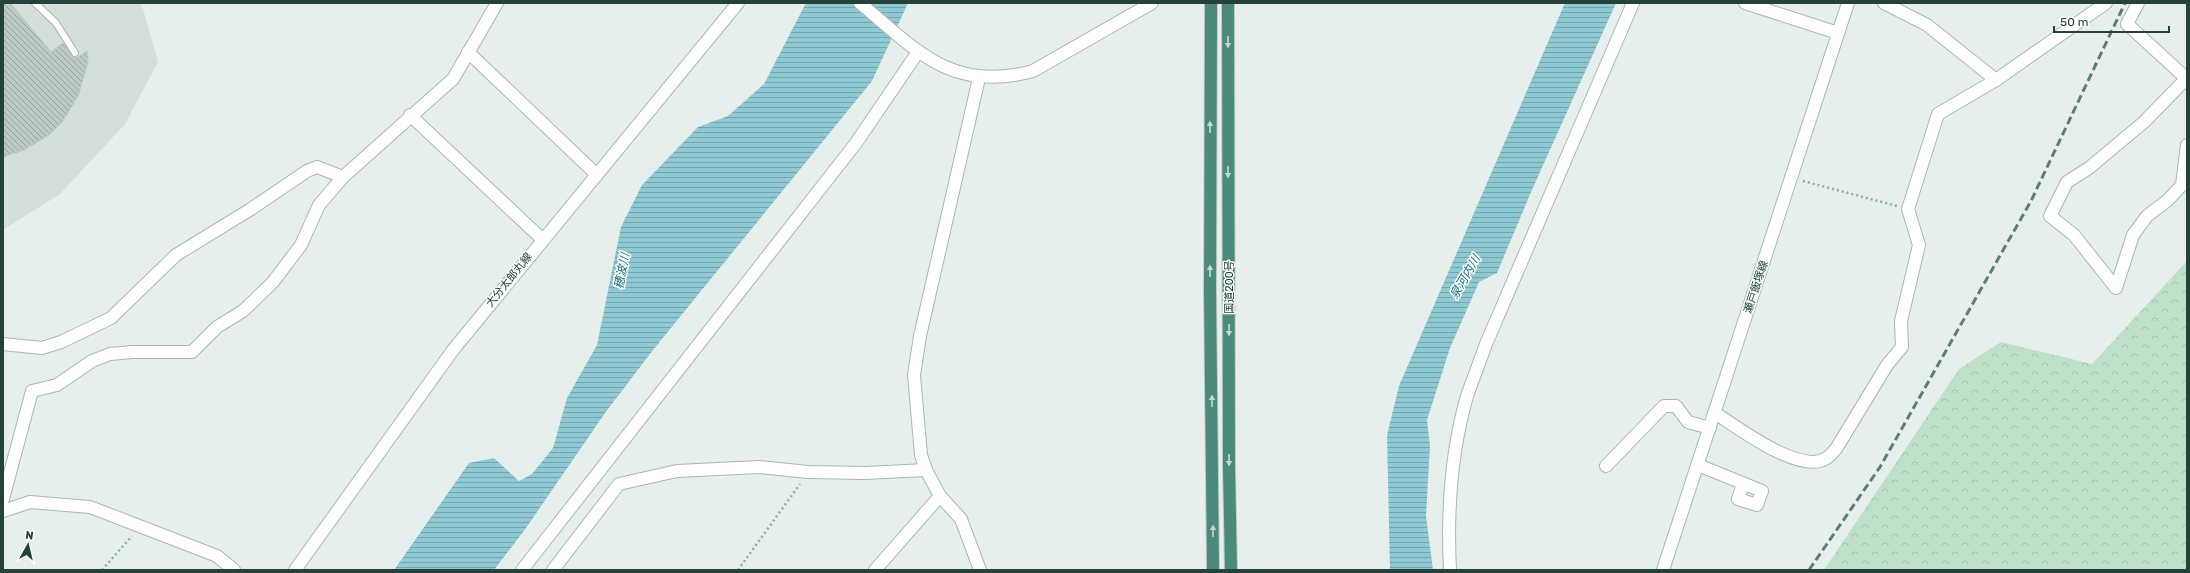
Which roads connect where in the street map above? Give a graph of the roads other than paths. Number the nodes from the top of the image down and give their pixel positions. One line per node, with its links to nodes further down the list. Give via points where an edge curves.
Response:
1 (35, 3): 17 (lane, via 56,23)
2 (497, 3): 15 (street)
3 (738, 3): 23 (street, 大分太郎丸線)
4 (860, 3): 16 (street)
5 (1152, 3): 18 (street, via 1033,71 1012,76)
6 (1211, 3): 42 (highway, 国道200号, one-way to 6, via 1210,292)
7 (1228, 3): 43 (highway, 国道200号, one-way to 43)
8 (1634, 3): 44 (street, via 1486,344 1468,396 1458,437 1452,482 1448,528)
9 (1745, 3): 14 (street)
10 (1848, 3): 14 (street, 瀬戸飯塚線)
11 (1884, 3): 20 (street, via 1927,25)
12 (2106, 3): 20 (street)
13 (2138, 3): 19 (street, via 2127,24)
14 (1838, 33): 27 (street, 瀬戸飯塚線)
15 (468, 52): 21 (street, via 452,79); 23 (street)
16 (918, 52): 18 (street, via 945,68); 38 (street, via 856,143)
17 (75, 53)
18 (979, 78): 31 (street, via 920,336 914,374 921,456)
19 (2187, 78): 22 (street, via 2144,122 2089,168 2067,182 2050,216 2074,235 2116,288 2133,235 2147,216 2182,185)
20 (1996, 80): 27 (street, via 1938,114 1908,209 1920,246 1901,321 1902,347 1836,449 1824,460 1810,462 1787,457)
21 (410, 115): 24 (street); 25 (street)
22 (2187, 145)
23 (596, 174): 25 (street, 大分太郎丸線)
24 (343, 177): 26 (street, via 317,167 307,171 176,255 111,318 61,342 42,348); 34 (street, via 319,205 301,245 274,282 244,311 217,327 192,352 110,354 92,361 57,385 32,391)
25 (542, 239): 37 (street, 大分太郎丸線, via 453,350)
26 (3, 344)
27 (1715, 413): 28 (street, 瀬戸飯塚線)
28 (1710, 428): 29 (street, via 1688,422 1676,406 1664,406); 30 (street, 瀬戸飯塚線)
29 (1606, 466)
30 (1698, 466): 32 (street); 45 (street, 瀬戸飯塚線)
31 (926, 470): 33 (street); 39 (street, via 865,474 759,467 677,471 619,484)
32 (1743, 484)
33 (940, 496): 40 (street); 41 (street, via 961,519)
34 (3, 499)
35 (3, 511): 36 (street, via 30,502 90,507 217,556)
36 (234, 570)
37 (295, 570)
38 (522, 570)
39 (553, 570)
40 (875, 570)
41 (980, 570)
42 (1213, 570)
43 (1231, 570)
44 (1450, 570)
45 (1663, 570)

